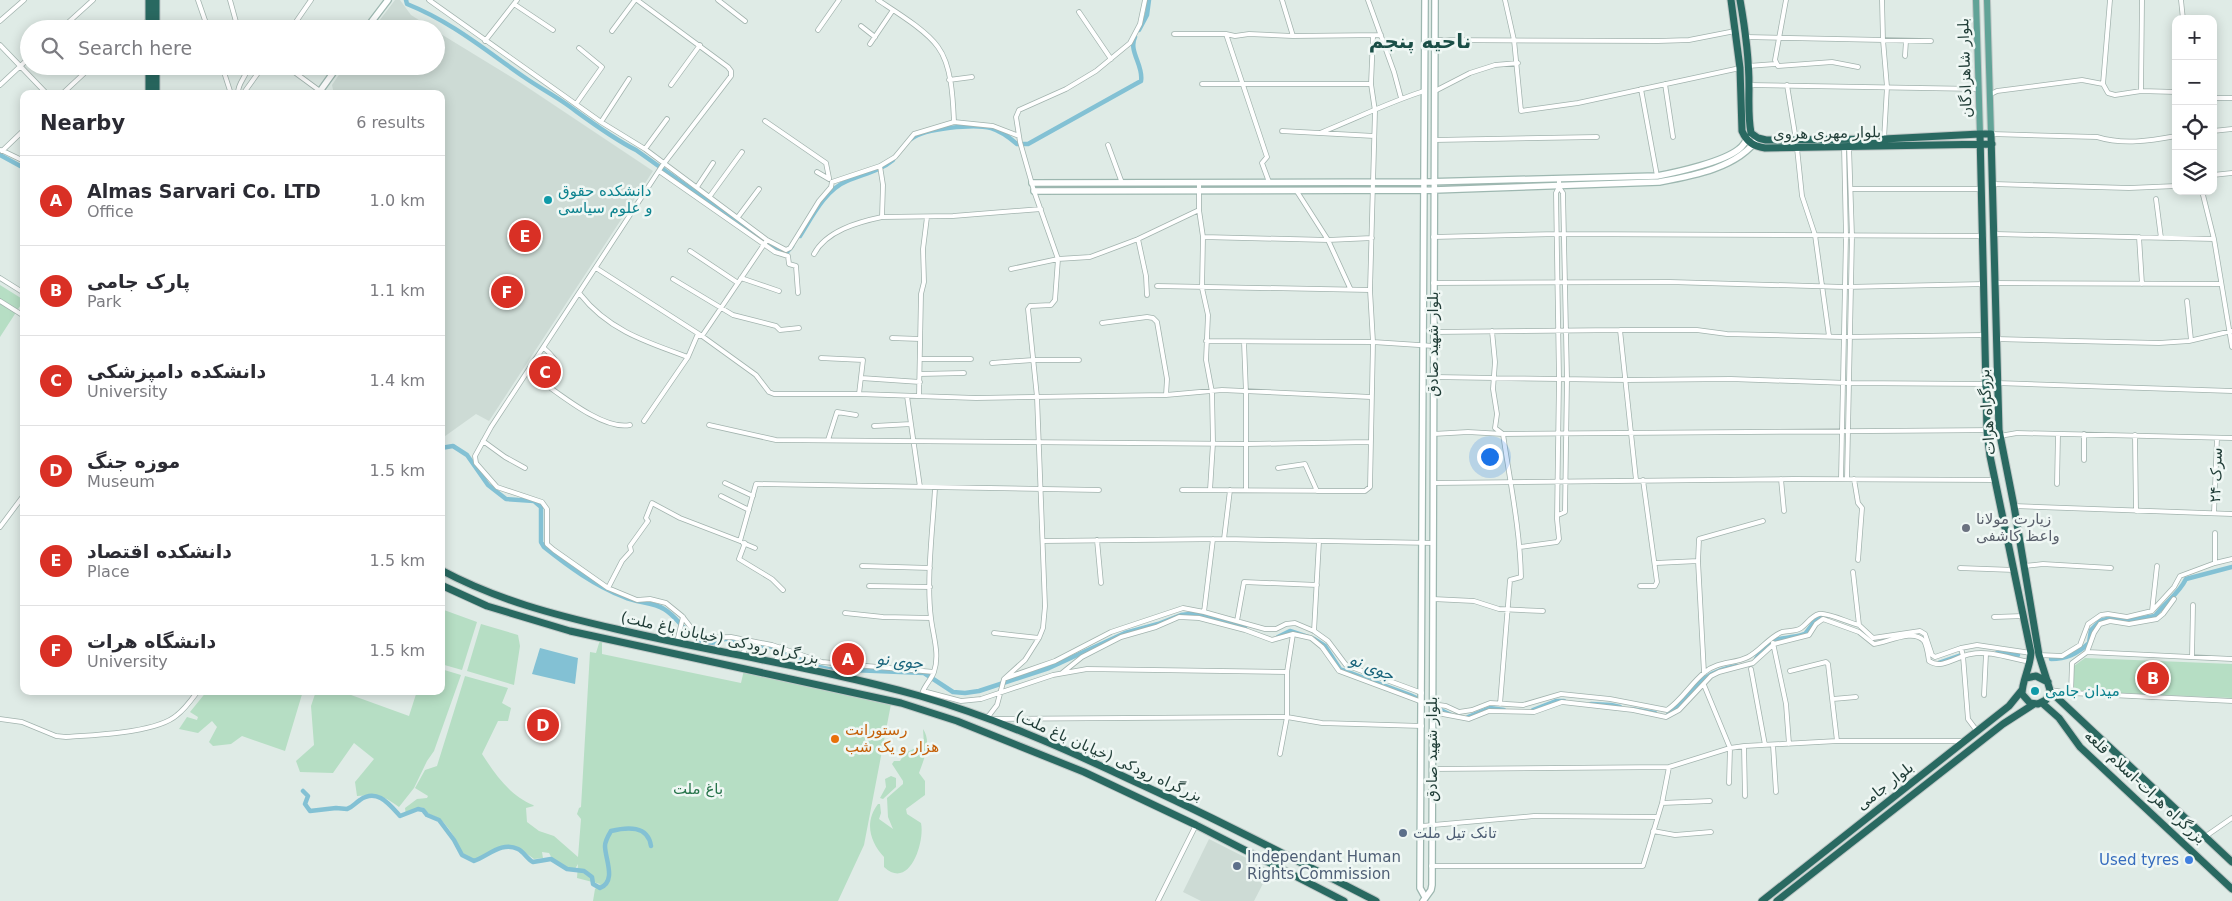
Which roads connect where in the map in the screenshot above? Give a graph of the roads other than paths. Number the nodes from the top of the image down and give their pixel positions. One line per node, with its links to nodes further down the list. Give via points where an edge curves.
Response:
1 (24, 0): 40 (street)
2 (92, 0): 33 (street)
3 (149, 0): 34 (highway)
4 (156, 0): 35 (highway)
5 (198, 0): 36 (street)
6 (230, 0): 37 (street)
7 (311, 0): 38 (street)
8 (388, 0): 39 (main road)
9 (429, 0): 58 (street)
10 (636, 0): 45 (street); 63 (street)
11 (718, 0): 41 (street)
12 (839, 0): 44 (street)
13 (878, 0): 30 (street)
14 (1145, 0): 66 (street, via 1140,24 1130,43)
15 (1282, 0): 50 (street)
16 (1368, 0): 52 (street)
17 (1425, 0): 105 (main road, بلوار شهید صادق)
18 (1435, 0): 55 (main road, بلوار شهید صادق)
19 (1505, 0): 56 (street)
20 (1731, 0): 46 (highway, بلوار مهری هروی)
21 (1740, 0): 53 (highway, بلوار مهری هروی)
22 (1786, 0): 54 (street)
23 (1882, 0): 57 (street)
24 (1976, 0): 94 (main road, بلوار شاهزادگان)
25 (1987, 0): 109 (main road, بلوار شاهزادگان)
26 (2110, 0): 88 (street)
27 (2142, 0): 107 (street)
28 (2182, 0): 32 (street)
29 (516, 2): 43 (street); 58 (street)
30 (893, 10): 49 (street); 83 (street, via 939,48)
31 (1080, 12): 66 (street)
32 (2183, 15)
33 (71, 20)
34 (149, 20)
35 (156, 20)
36 (205, 20)
37 (236, 20)
38 (297, 20)
39 (373, 20)
40 (0, 21)
41 (745, 21)
42 (861, 26): 49 (street)
43 (553, 30)
44 (818, 30)
45 (612, 31)
46 (1735, 31): 56 (street, via 1690,40); 71 (highway, بلوار مهری هروی)
47 (1174, 34): 48 (street)
48 (1226, 34): 50 (street); 85 (street)
49 (875, 36): 61 (street)
50 (1293, 36): 51 (street)
51 (1373, 36): 52 (street); 86 (street)
52 (1381, 36): 110 (street)
53 (1746, 37): 54 (street); 71 (highway, بلوار مهری هروی)
54 (1778, 37): 57 (street); 68 (street)
55 (1435, 40): 56 (street); 106 (main road, بلوار شهید صادق)
56 (1514, 40): 67 (street)
57 (1882, 40): 59 (street); 93 (street)
58 (485, 41): 113 (street)
59 (1906, 41): 60 (street); 65 (street)
60 (1932, 41)
61 (870, 44)
62 (0, 45): 69 (street)
63 (700, 45): 90 (street); 147 (street, via 728,67 730,76)
64 (579, 48): 113 (street, via 602,66)
65 (1905, 56)
66 (1111, 59): 126 (street, via 1066,89 1019,110 1016,117)
67 (1518, 63): 104 (street, via 1522,111); 106 (street, via 1495,65 1470,73)
68 (1775, 64): 70 (street, via 1832,62); 71 (street)
69 (20, 66): 89 (street)
70 (1858, 66)
71 (1744, 67): 87 (street); 91 (highway, بلوار مهری هروی); 128 (highway, بلوار مهری هروی, via 1742,131)
72 (29, 75): 95 (street)
73 (82, 75): 96 (street)
74 (149, 75): 97 (highway)
75 (156, 75): 98 (highway)
76 (225, 75): 99 (street)
77 (246, 75): 100 (street)
78 (257, 75): 101 (street)
79 (297, 75): 102 (street)
80 (331, 75): 103 (main road)
81 (972, 77): 83 (street)
82 (629, 79): 117 (street)
83 (949, 80): 118 (street)
84 (1202, 84): 85 (street)
85 (1241, 84): 86 (street); 157 (street, via 1268,157 1262,162)
86 (1371, 84): 114 (street)
87 (1665, 84): 104 (street); 130 (street)
88 (2103, 84): 107 (street, via 2108,93 2115,95); 109 (street, via 2082,80)
89 (0, 85)
90 (671, 85)
91 (1749, 85): 92 (street); 128 (highway, بلوار مهری هروی)
92 (1787, 85): 93 (street); 137 (street)
93 (1887, 87): 94 (street); 133 (street)
94 (1978, 89): 124 (main road, بلوار شاهزادگان)
95 (43, 90)
96 (66, 90)
97 (149, 90)
98 (156, 90)
99 (230, 90)
100 (239, 90)
101 (246, 90)
102 (316, 90)
103 (320, 90)
104 (1641, 90): 153 (street)
105 (1424, 91): 110 (street); 159 (main road, بلوار شهید صادق)
106 (1434, 91): 134 (main road, بلوار شهید صادق)
107 (2141, 91): 108 (street)
108 (2172, 92)
109 (1991, 94): 125 (main road, بلوار شاهزادگان)
110 (1401, 98): 114 (street)
111 (2217, 98): 112 (street)
112 (2232, 98)
113 (576, 104): 117 (street)
114 (1375, 111): 123 (street); 127 (street)
115 (667, 119): 142 (street)
116 (765, 121): 154 (street, via 826,162)
117 (601, 122): 142 (street)
118 (954, 122): 126 (street, via 993,126); 148 (street, via 914,134)
119 (2232, 129): 121 (street)
120 (1282, 130): 123 (street)
121 (2217, 131)
122 (20, 133): 143 (street)
123 (1320, 133): 127 (street)
124 (1980, 134): 125 (highway, بلوار مهری هروی); 133 (highway, بلوار مهری هروی); 136 (highway, بزرگراه هرات)
125 (1991, 134): 131 (street, via 2097,137 2112,141); 138 (highway, بزرگراه هرات)
126 (1019, 136): 161 (street)
127 (1374, 136): 158 (street)
128 (1749, 136): 132 (highway, بلوار مهری هروی); 140 (highway, بلوار مهری هروی); 153 (main road, via 1730,155)
129 (1597, 137): 134 (street)
130 (1673, 137)
131 (2172, 137)
132 (1758, 138): 137 (highway, بلوار مهری هروی); 140 (main road)
133 (1884, 139): 135 (highway, بلوار مهری هروی)
134 (1435, 140): 160 (main road, بلوار شهید صادق)
135 (1847, 140): 137 (highway, بلوار مهری هروی); 141 (street)
136 (1980, 143): 138 (highway, بلوار مهری هروی); 141 (highway, بلوار مهری هروی); 170 (highway, بزرگراه هرات)
137 (1796, 144): 140 (highway, بلوار مهری هروی, via 1765,148); 141 (highway, بلوار مهری هروی); 189 (street, via 1802,196)
138 (1992, 144): 164 (highway, بزرگراه هرات)
139 (1108, 145): 162 (street)
140 (1753, 145): 167 (main road, via 1734,161 1678,179)
141 (1847, 148): 168 (street); 190 (street)
142 (645, 149): 147 (street)
143 (1, 150): 145 (street)
144 (742, 152): 179 (street)
145 (20, 159)
146 (713, 163): 166 (street)
147 (663, 165): 149 (street); 166 (street)
148 (880, 168): 156 (street); 183 (street)
149 (659, 171): 201 (street); 205 (street)
150 (817, 172): 154 (street)
151 (2232, 173): 152 (street)
152 (2217, 175)
153 (1657, 176): 155 (main road)
154 (829, 178): 156 (street)
155 (1559, 180): 160 (main road); 167 (street)
156 (832, 182): 201 (street, via 790,248 786,250)
157 (1269, 182): 158 (main road); 163 (main road)
158 (1373, 182): 159 (main road); 174 (street)
159 (1424, 182): 160 (main road); 175 (main road, بلوار شهید صادق)
160 (1434, 182): 176 (main road, بلوار شهید صادق)
161 (1032, 183): 162 (main road); 177 (street)
162 (1122, 183): 163 (main road); 171 (street)
163 (1199, 183): 172 (street)
164 (1994, 184): 165 (street); 188 (highway, بزرگراه هرات)
165 (2172, 186)
166 (697, 187): 179 (street)
167 (1560, 187): 176 (main road); 186 (street, via 1556,193); 187 (street)
168 (1851, 188): 170 (street); 191 (street)
169 (759, 189): 184 (street)
170 (1982, 189): 192 (highway, بزرگراه هرات)
171 (1122, 190): 172 (main road); 177 (main road)
172 (1199, 190): 173 (main road); 182 (street)
173 (1296, 190): 174 (main road); 200 (street)
174 (1373, 190): 175 (main road); 196 (street)
175 (1423, 190): 176 (main road); 254 (main road, بلوار شهید صادق)
176 (1434, 190): 194 (main road, بلوار شهید صادق)
177 (1034, 191): 181 (street)
178 (2203, 195): 199 (street)
179 (710, 196): 184 (street)
180 (2156, 199): 197 (street)
181 (1040, 209): 185 (street); 204 (street)
182 (1199, 210): 193 (street); 198 (street)
183 (882, 216): 185 (street); 203 (street, via 828,237)
184 (738, 217): 201 (street)
185 (928, 217): 248 (street, via 923,249)
186 (1558, 234): 187 (street); 194 (street); 212 (street)
187 (1565, 234): 189 (street); 213 (street)
188 (1995, 234): 195 (street); 214 (highway, بزرگراه هرات)
189 (1815, 235): 190 (street); 220 (street)
190 (1846, 236): 191 (street); 221 (street)
191 (1852, 236): 192 (street); 219 (street)
192 (1984, 236): 215 (highway, بزرگراه هرات)
193 (1203, 237): 200 (street); 222 (street)
194 (1434, 237): 211 (main road, بلوار شهید صادق)
195 (2139, 237): 197 (street); 216 (street)
196 (1372, 238): 200 (street); 224 (street)
197 (2161, 238): 199 (street)
198 (1138, 239): 204 (street, via 1090,257); 229 (street)
199 (2214, 239): 217 (street)
200 (1328, 240): 223 (street)
201 (766, 242): 208 (street); 227 (street, via 775,252 788,256 788,264 795,266)
202 (690, 251): 210 (street)
203 (814, 254)
204 (1058, 259): 206 (street); 264 (street, via 1055,300 1051,305 1028,307)
205 (596, 268): 228 (street); 243 (street)
206 (1011, 269)
207 (0, 278): 225 (street)
208 (741, 278): 210 (street); 226 (street)
209 (673, 279): 232 (street)
210 (738, 283): 232 (street)
211 (1433, 283): 212 (street); 241 (main road, بلوار شهید صادق)
212 (1559, 283): 213 (street); 236 (street)
213 (1566, 283): 220 (street, via 1670,282); 237 (street)
214 (1995, 283): 216 (street); 249 (highway, بزرگراه هرات)
215 (1985, 284): 219 (street); 242 (highway, بزرگراه هرات)
216 (2142, 284): 217 (street)
217 (2220, 284): 240 (street)
218 (1157, 286): 222 (street)
219 (1851, 286): 221 (street); 246 (street)
220 (1821, 287): 221 (street); 244 (street)
221 (1845, 287): 245 (street)
222 (1202, 288): 223 (street); 251 (street, via 1208,315)
223 (1350, 288): 224 (street)
224 (1370, 290): 253 (street)
225 (20, 291)
226 (779, 291)
227 (798, 293)
228 (580, 294): 257 (street); 260 (street, via 602,318)
229 (1147, 294)
230 (2187, 301): 250 (street)
231 (0, 302): 233 (street)
232 (720, 309): 235 (street, via 780,330); 243 (street)
233 (20, 314)
234 (1102, 323): 286 (street, via 1147,317 1157,322 1167,380)
235 (799, 328)
236 (1559, 330): 237 (street); 239 (street); 273 (street)
237 (1566, 330): 238 (street); 274 (street)
238 (1620, 330): 244 (street); 275 (street)
239 (1492, 331): 241 (street); 271 (street)
240 (2231, 331): 250 (street); 256 (street)
241 (1434, 332): 255 (main road, بلوار شهید صادق)
242 (1985, 335): 246 (street); 258 (highway, بزرگراه هرات)
243 (702, 336): 260 (street, via 697,336); 285 (street, via 756,375 774,394)
244 (1829, 336): 245 (street)
245 (1843, 337): 246 (street); 277 (street)
246 (1849, 337): 278 (street)
247 (892, 338): 248 (street)
248 (920, 339): 262 (street)
249 (1996, 339): 250 (street, via 2159,343); 259 (highway, بزرگراه هرات)
250 (2191, 340)
251 (1206, 341): 252 (street); 283 (street)
252 (1244, 342): 253 (street); 284 (street)
253 (1373, 342): 254 (street); 290 (street)
254 (1423, 346): 255 (street); 362 (main road, بلوار شهید صادق)
255 (1434, 346): 270 (main road, بلوار شهید صادق)
256 (2232, 347)
257 (544, 348): 267 (street); 281 (street, via 558,364 559,370)
258 (1986, 354): 259 (highway); 279 (highway, بزرگراه هرات)
259 (1997, 354): 280 (highway, بزرگراه هرات)
260 (688, 357): 292 (street)
261 (821, 358): 272 (street, via 863,360)
262 (920, 359): 263 (street); 269 (street)
263 (970, 359)
264 (1033, 360): 265 (street); 266 (street); 289 (street)
265 (1079, 360)
266 (992, 363)
267 (528, 372): 281 (street); 312 (street)
268 (964, 373): 269 (street)
269 (920, 374): 276 (street)
270 (1434, 377): 271 (street); 303 (main road, بلوار شهید صادق)
271 (1493, 377): 273 (street); 304 (street, via 1497,414 1495,428)
272 (861, 378): 276 (street); 285 (street)
273 (1559, 379): 274 (street); 299 (street)
274 (1567, 380): 275 (street); 300 (street)
275 (1627, 380): 277 (street); 301 (street)
276 (920, 382): 288 (street)
277 (1842, 382): 278 (street); 297 (street)
278 (1848, 384): 279 (street); 298 (street)
279 (1986, 384): 305 (highway, بزرگراه هرات)
280 (1997, 384): 282 (street); 302 (highway, بزرگراه هرات)
281 (551, 386): 294 (street, via 597,418 614,425)
282 (2232, 391)
283 (1212, 392): 284 (street); 286 (street); 316 (street)
284 (1246, 393): 290 (street); 317 (street)
285 (859, 394): 287 (street)
286 (1166, 395): 289 (street)
287 (908, 396): 288 (street); 293 (street)
288 (919, 396): 289 (street)
289 (1037, 397): 314 (street)
290 (1371, 397): 315 (street)
291 (856, 415): 311 (street, via 837,412)
292 (644, 421)
293 (911, 424): 296 (street); 313 (street)
294 (630, 425)
295 (709, 425): 311 (street, via 776,440)
296 (874, 426)
297 (1842, 430): 298 (street); 301 (street); 322 (street)
298 (1847, 430): 305 (street); 323 (street)
299 (1559, 432): 300 (street); 304 (street); 328 (street)
300 (1567, 432): 301 (street); 329 (street)
301 (1631, 432): 325 (street)
302 (2000, 432): 305 (street); 305 (street); 306 (street); 346 (highway, بزرگراه هرات)
303 (1433, 434): 304 (street); 332 (main road, بلوار شهید صادق)
304 (1503, 434): 330 (street)
305 (1987, 434): 327 (highway, بزرگراه هرات)
306 (2058, 434): 307 (street); 333 (street)
307 (2084, 434): 308 (street); 318 (street)
308 (2135, 435): 309 (street); 349 (street)
309 (2217, 438): 310 (street); 350 (street, سرک ۲۴)
310 (2232, 438)
311 (828, 440): 313 (street)
312 (482, 441): 319 (street); 386 (street, via 475,456 476,463 489,480 508,492 542,502 547,508 548,544)
313 (913, 442): 314 (street); 334 (street)
314 (1039, 442): 316 (street); 336 (street)
315 (1370, 442): 317 (street); 342 (street, via 1368,490)
316 (1213, 443): 317 (street); 339 (street)
317 (1247, 444): 341 (street)
318 (2084, 460)
319 (525, 468)
320 (1278, 468): 342 (street, via 1305,464)
321 (1781, 479): 322 (street); 326 (street); 348 (street)
322 (1841, 479): 323 (street)
323 (1847, 479): 324 (street)
324 (1854, 479): 327 (street); 368 (street, via 1858,503 1862,508)
325 (1636, 480): 326 (street); 329 (street)
326 (1644, 480): 370 (street)
327 (1995, 480): 378 (highway, بزرگراه هرات)
328 (1559, 481): 329 (street); 330 (street); 352 (street)
329 (1566, 481): 352 (street, via 1564,512)
330 (1509, 482): 332 (street); 365 (street)
331 (726, 483): 344 (street)
332 (1434, 483): 363 (main road, بلوار شهید صادق)
333 (2057, 484)
334 (920, 487): 335 (street); 344 (street, via 756,484)
335 (935, 488): 336 (street); 375 (street)
336 (1042, 490): 337 (street); 360 (street)
337 (1100, 490)
338 (1182, 490): 339 (street)
339 (1210, 490): 340 (street)
340 (1230, 490): 341 (street); 356 (street)
341 (1246, 490): 342 (street)
342 (1317, 491)
343 (721, 496): 347 (street)
344 (753, 496): 347 (street)
345 (20, 500): 354 (street)
346 (2014, 506): 349 (street); 373 (highway, بزرگراه هرات)
347 (749, 510): 359 (street)
348 (1784, 511)
349 (2136, 511): 350 (street)
350 (2214, 513): 351 (street)
351 (2232, 514)
352 (1558, 515): 365 (street, via 1559,541)
353 (1763, 521): 369 (street, via 1699,539)
354 (0, 527)
355 (2215, 533): 371 (street)
356 (1224, 539): 358 (street); 361 (street)
357 (1097, 540): 358 (street); 360 (street); 381 (street)
358 (1213, 540): 395 (street)
359 (740, 541): 364 (street); 386 (street, via 680,518 652,503 646,518 648,521 630,546 631,551)
360 (1043, 541): 407 (street, via 1045,606 1043,628)
361 (1319, 541): 362 (street); 382 (street)
362 (1422, 542): 363 (street); 439 (main road, بلوار شهید صادق)
363 (1433, 543): 389 (main road, بلوار شهید صادق)
364 (745, 544): 366 (street); 388 (street, via 739,559 772,579)
365 (1520, 547): 392 (street, via 1521,578 1510,580)
366 (755, 548)
367 (2232, 559): 371 (street)
368 (1858, 560)
369 (1698, 561): 370 (street); 430 (street)
370 (1656, 563): 384 (street, via 1657,585)
371 (2215, 563): 394 (street, via 2180,576)
372 (862, 566): 375 (street)
373 (2024, 566): 377 (street); 417 (highway, بزرگراه هرات)
374 (2157, 566): 394 (street)
375 (930, 568): 387 (street)
376 (1960, 568): 378 (street)
377 (2111, 568)
378 (2014, 570): 397 (highway, بزرگراه هرات)
379 (445, 572): 409 (highway, بزرگراه رودکی (خیابان باغ ملت), via 489,593 545,612)
380 (1852, 572): 402 (street)
381 (1102, 584)
382 (1316, 585): 401 (street, via 1244,582); 403 (street)
383 (869, 586): 387 (street)
384 (1640, 586)
385 (445, 587): 475 (highway, بزرگراه رودکی (خیابان باغ ملت), via 487,606 570,631 901,703 957,721 1084,772)
386 (608, 588): 400 (street, via 637,600 650,599 666,604)
387 (930, 588): 399 (street)
388 (783, 590)
389 (1433, 599): 392 (street, via 1474,601); 449 (main road, بلوار شهید صادق)
390 (2174, 599): 414 (street, via 2157,619 2129,624 2110,621 2100,624)
391 (2193, 605): 420 (street)
392 (1508, 609): 393 (street); 450 (street)
393 (1543, 611)
394 (2152, 611): 417 (street, via 2127,617 2101,616 2088,624 2080,645 2062,656)
395 (1204, 612): 401 (street); 433 (street, via 1183,608 1133,624 1055,661)
396 (844, 613): 399 (street)
397 (2023, 616): 398 (street); 415 (highway, بزرگراه هرات)
398 (1994, 617)
399 (931, 618): 427 (street, via 936,644)
400 (682, 620): 409 (street); 410 (street, via 704,638 732,637)
401 (1237, 621): 403 (street, via 1270,630 1295,623)
402 (1859, 625): 406 (street, via 1873,638); 408 (street, via 1820,614 1796,631 1782,632)
403 (1314, 631): 439 (street, via 1328,641 1346,665)
404 (994, 633): 407 (street)
405 (1293, 634): 428 (street); 429 (street, via 1272,640 1236,627 1179,617 1121,637 1082,656); 447 (street, via 1311,638 1322,647 1339,671)
406 (1896, 636): 411 (street, via 1874,644 1859,632 1823,620 1809,635); 413 (street, via 1914,630 1925,634 1935,658); 419 (street, via 1922,639 1933,664)
407 (1038, 638): 433 (street, via 1025,660)
408 (1772, 639): 411 (street); 430 (street, via 1742,660 1726,662)
409 (677, 643): 418 (highway, بزرگراه رودکی (خیابان باغ ملت))
410 (746, 644): 412 (street); 418 (street)
411 (1774, 644): 435 (street, via 1753,663 1719,672); 460 (street)
412 (781, 648): 423 (street); 424 (street)
413 (1961, 648): 415 (street, via 1977,645); 419 (street)
414 (2087, 652): 420 (street); 440 (street, via 2072,663)
415 (2031, 653): 422 (highway, بزرگراه هرات)
416 (1986, 654): 419 (street); 422 (street); 443 (street)
417 (2039, 655): 434 (highway, بزرگراه هرات)
418 (742, 656): 423 (highway, بزرگراه رودکی (خیابان باغ ملت))
419 (1963, 656): 457 (street, via 1968,719)
420 (2192, 657): 421 (street)
421 (2232, 659)
422 (2030, 662): 432 (highway, بزرگراه هرات)
423 (775, 663): 431 (highway, بزرگراه رودکی (خیابان باغ ملت))
424 (839, 666): 427 (street); 431 (street)
425 (1751, 669): 461 (street)
426 (1790, 671): 445 (street, via 1828,662)
427 (934, 672): 441 (street)
428 (1287, 672): 429 (street, via 1087,670); 454 (street)
429 (1062, 673): 438 (street)
430 (1704, 673): 450 (street, via 1667,710 1606,698 1560,694 1523,705)
431 (838, 675): 441 (highway, بزرگراه رودکی (خیابان باغ ملت))
432 (2026, 678): 434 (highway, via 2036,676); 436 (highway)
433 (1004, 679): 438 (street)
434 (2048, 682): 437 (highway)
435 (1704, 685): 452 (street, via 1679,710 1666,717 1562,702 1534,712 1489,711 1469,719); 464 (street)
436 (2022, 690): 451 (highway, via 2024,698); 457 (highway, بلوار جامی, via 2009,706)
437 (2050, 691): 440 (street); 448 (highway); 480 (highway, بزرگراه هرات-اسلام قلعه)
438 (1002, 692): 441 (street, via 961,701); 453 (street, via 997,705)
439 (1422, 693): 447 (main road, بلوار شهید صادق)
440 (2071, 693): 446 (street)
441 (922, 694): 453 (highway, بزرگراه رودکی (خیابان باغ ملت))
442 (195, 695): 455 (street, via 178,715 145,728 66,737 22,722)
443 (1984, 695)
444 (1856, 697): 445 (street)
445 (1833, 699): 458 (street)
446 (2232, 701)
447 (1422, 702): 456 (main road, بلوار شهید صادق)
448 (2042, 703): 451 (highway); 483 (highway, بزرگراه هرات-اسلام قلعه, via 2060,718 2080,747)
449 (1432, 704): 450 (street, via 1459,712 1490,703); 452 (main road, بلوار شهید صادق)
450 (1500, 704)
451 (2034, 704): 489 (highway, بلوار جامی, via 2003,724)
452 (1432, 712): 467 (main road, بلوار شهید صادق)
453 (986, 718): 454 (street); 487 (highway, بزرگراه رودکی (خیابان باغ ملت), via 1060,747 1195,809)
454 (1287, 718): 456 (street, via 1322,723); 465 (street)
455 (0, 719)
456 (1422, 726): 476 (main road, بلوار شهید صادق)
457 (1977, 731): 459 (highway, بلوار جامی)
458 (1837, 741): 459 (street); 460 (street)
459 (1965, 741): 488 (highway, بلوار جامی)
460 (1790, 744): 462 (street)
461 (1764, 745): 462 (street); 463 (street)
462 (1773, 745): 469 (street)
463 (1744, 746): 464 (street); 470 (street)
464 (1730, 748): 466 (street); 468 (street)
465 (1280, 754)
466 (1670, 767): 467 (street); 472 (street)
467 (1432, 769): 477 (main road, بلوار شهید صادق)
468 (1729, 783)
469 (1776, 792)
470 (1744, 796)
471 (1710, 802): 472 (street)
472 (1662, 803): 473 (street)
473 (1657, 817): 477 (street, via 1534,816); 478 (street)
474 (2232, 818): 480 (street)
475 (1196, 825): 485 (street); 486 (highway, بزرگراه رودکی (خیابان باغ ملت))
476 (1422, 826): 477 (street); 484 (main road, بلوار شهید صادق, via 1420,888)
477 (1432, 826): 482 (main road, بلوار شهید صادق)
478 (1653, 831): 479 (street, via 1675,835); 482 (street, via 1643,866)
479 (1711, 832)
480 (2206, 836): 481 (highway, بزرگراه هرات-اسلام قلعه)
481 (2232, 862)
482 (1431, 866): 484 (main road, بلوار شهید صادق, via 1432,884)
483 (2232, 889)
484 (1424, 899)
485 (1158, 901)
486 (1344, 901)
487 (1376, 901)
488 (1762, 901)
489 (1777, 901)

